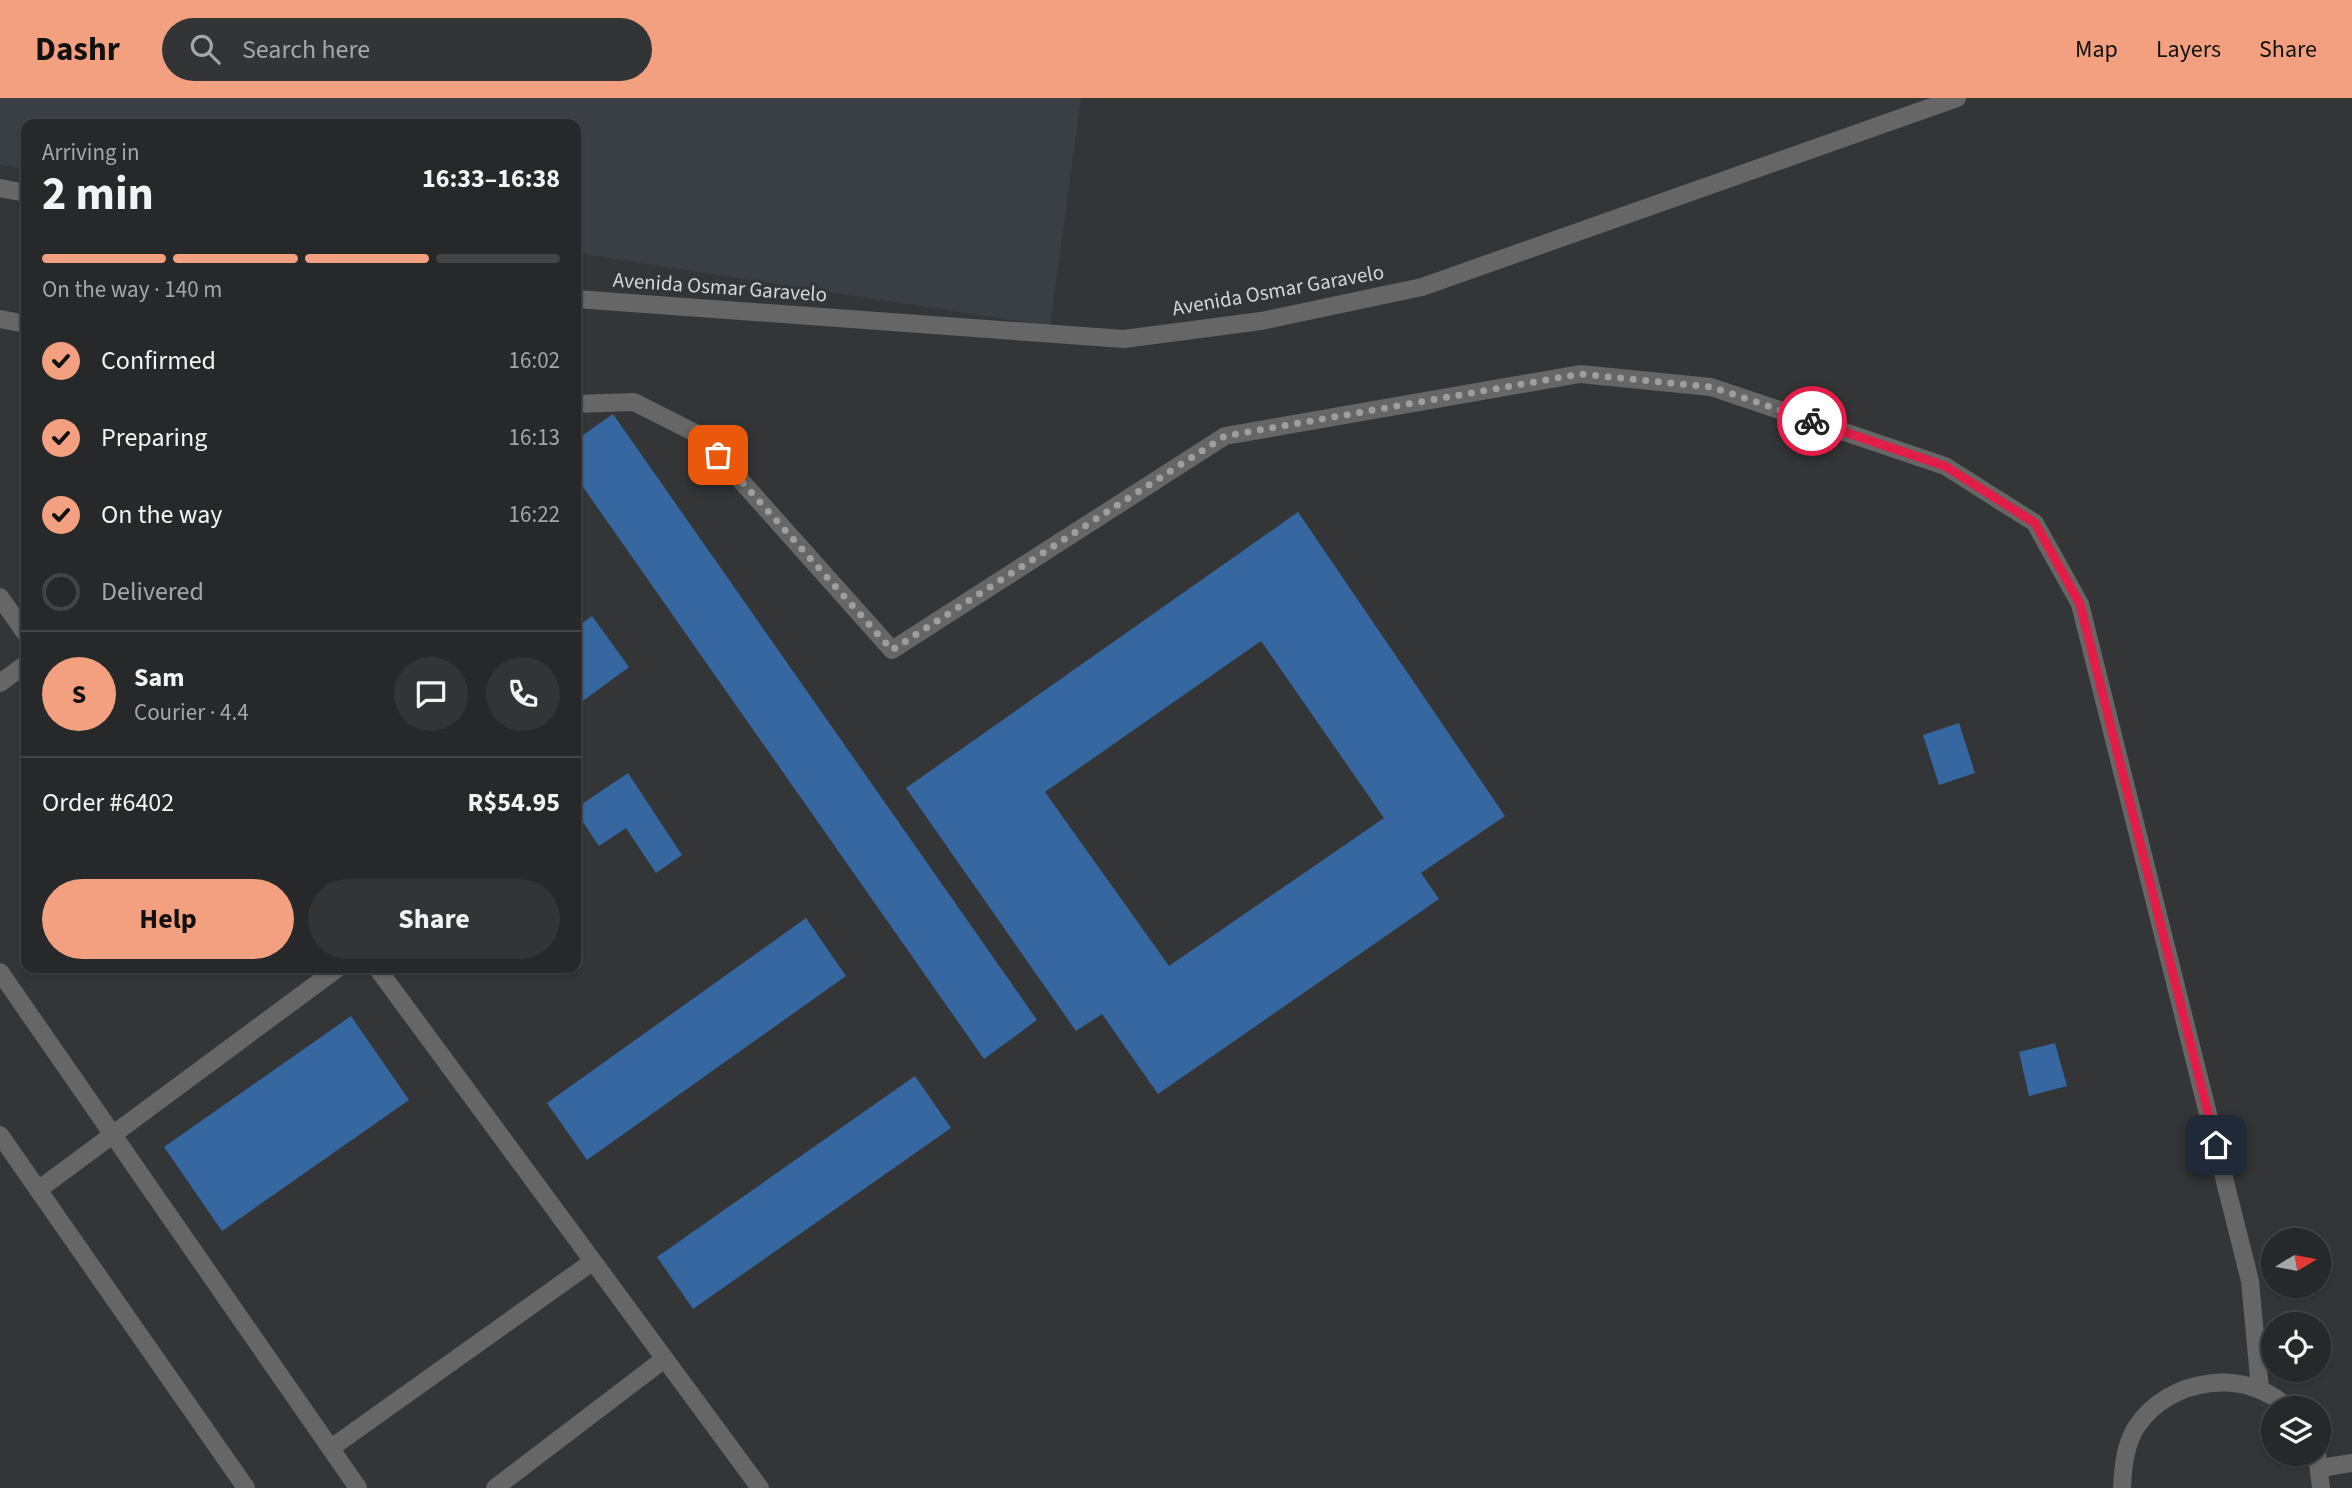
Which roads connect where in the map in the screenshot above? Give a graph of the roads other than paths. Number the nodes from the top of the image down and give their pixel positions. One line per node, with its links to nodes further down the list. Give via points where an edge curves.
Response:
1 (1956, 98): 4 (street, Avenida Osmar Garavelo, via 1422,287 1261,321 1124,340)
2 (0, 188): 3 (street)
3 (21, 192)
4 (581, 299)
5 (0, 319): 6 (street)
6 (21, 323)
7 (581, 404): 20 (street, via 635,402 701,436 892,650 1225,436 1580,374 1712,387 1945,466 2035,523 2080,604 2250,1281)
8 (0, 597): 9 (street)
9 (21, 627)
10 (21, 668): 11 (street)
11 (0, 683)
12 (0, 972): 15 (street)
13 (331, 973): 15 (street)
14 (381, 973): 18 (street)
15 (112, 1134): 17 (street); 22 (street)
16 (0, 1135): 17 (street)
17 (38, 1190): 26 (street)
18 (592, 1262): 19 (street); 22 (street)
19 (663, 1360): 28 (street); 29 (street)
20 (2260, 1389): 21 (street); 30 (street, via 2227,1381 2192,1385 2161,1401 2137,1426 2124,1458)
21 (2270, 1396)
22 (331, 1448): 27 (street)
23 (2331, 1462): 24 (street)
24 (2352, 1463)
25 (2319, 1466): 31 (street)
26 (246, 1488)
27 (358, 1488)
28 (495, 1488)
29 (760, 1488)
30 (2122, 1488)
31 (2321, 1488)

